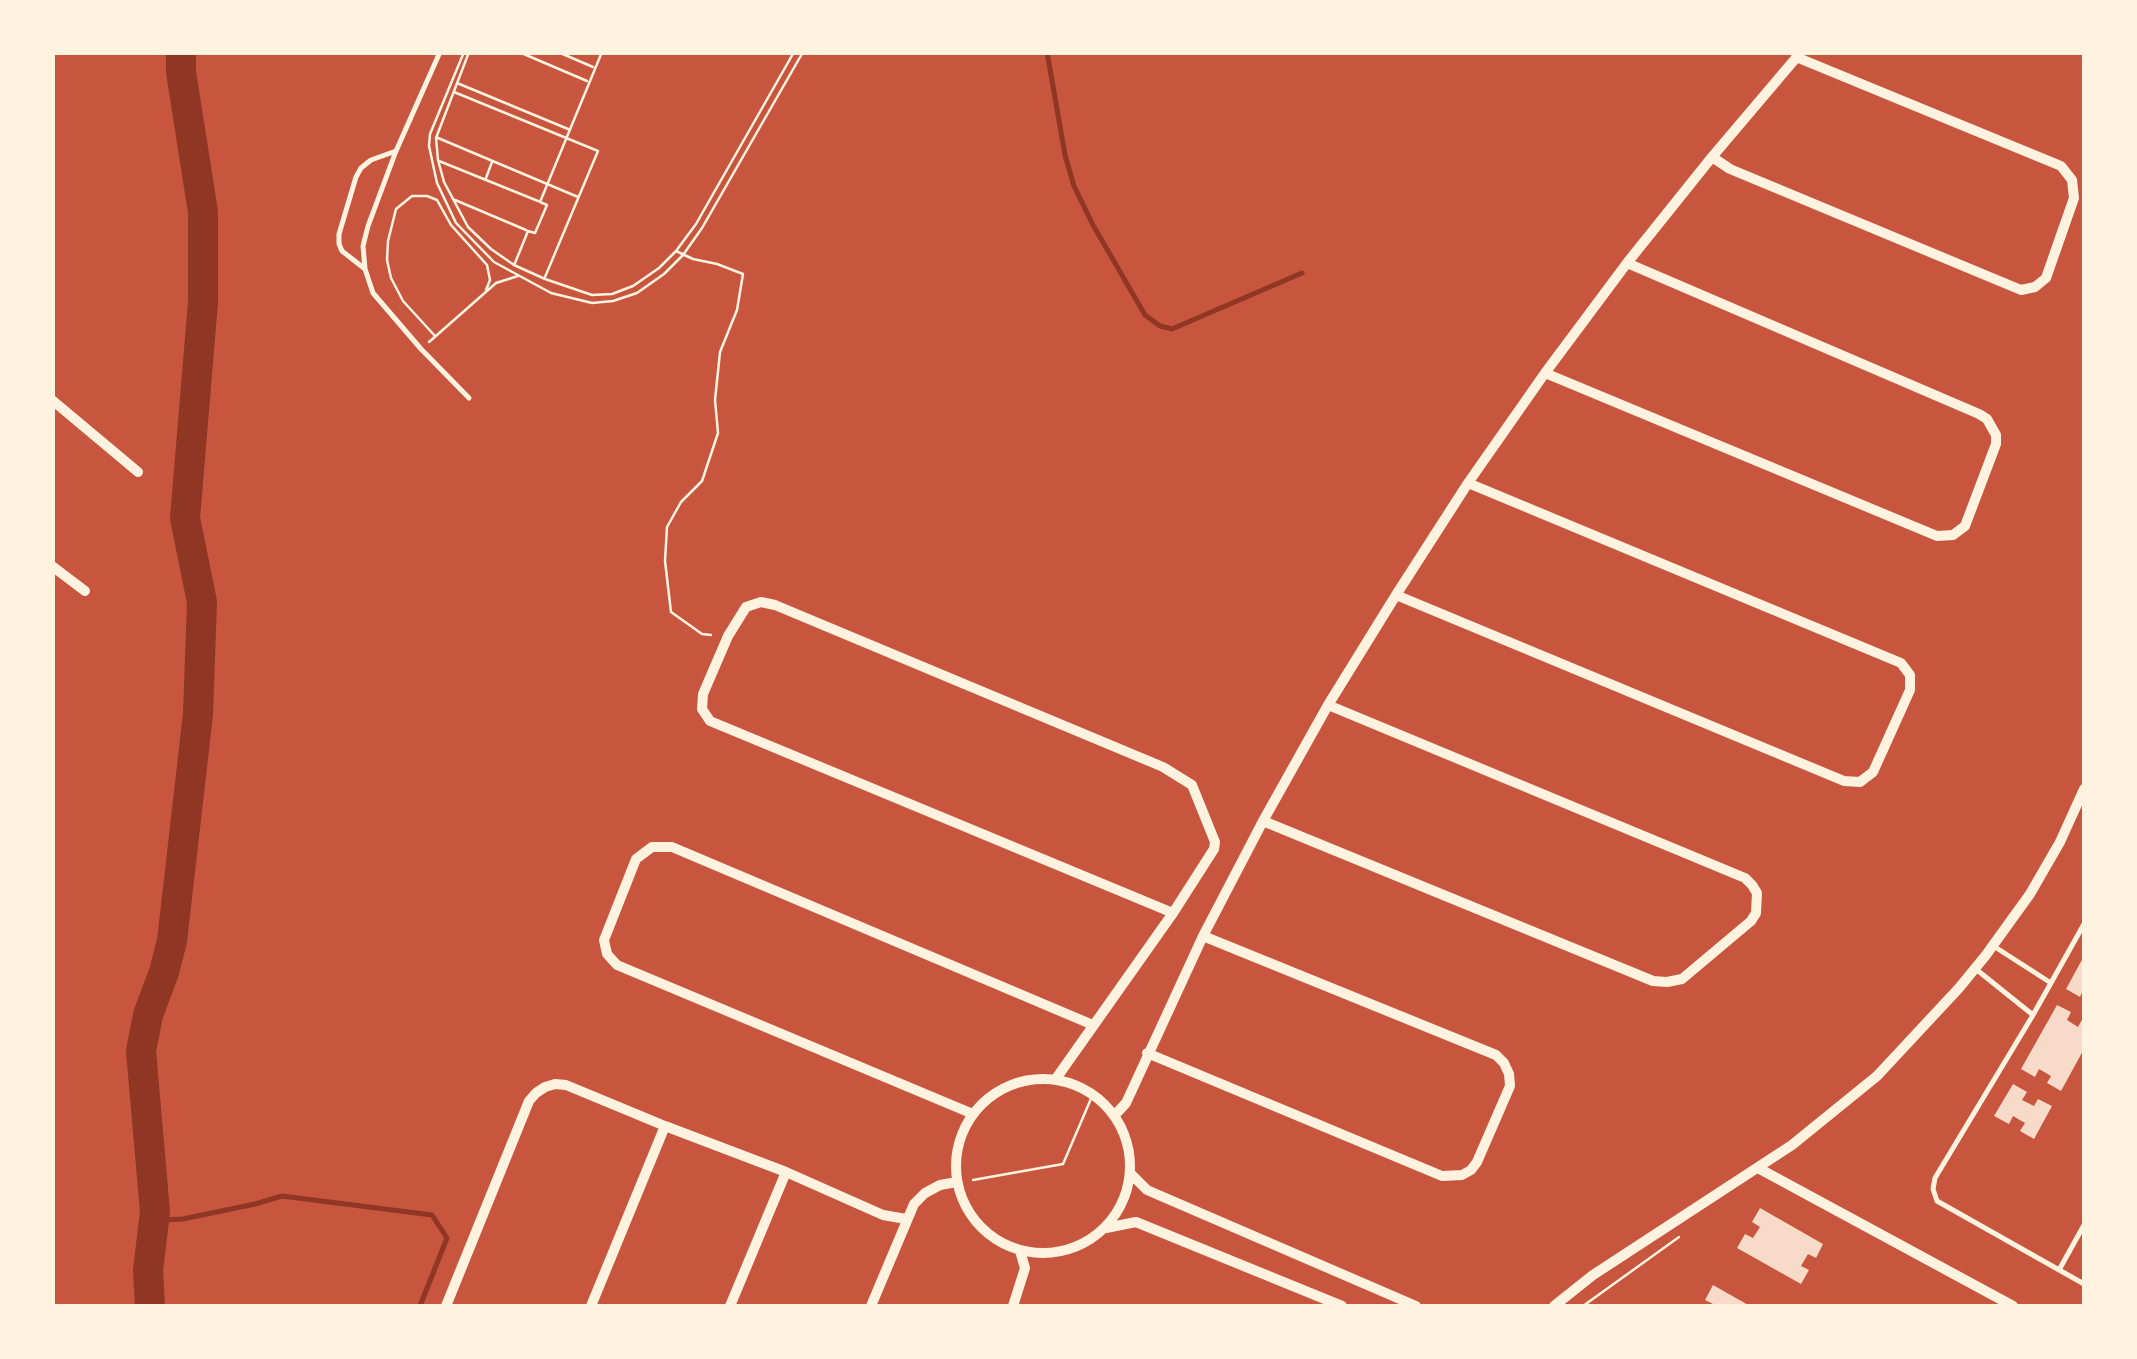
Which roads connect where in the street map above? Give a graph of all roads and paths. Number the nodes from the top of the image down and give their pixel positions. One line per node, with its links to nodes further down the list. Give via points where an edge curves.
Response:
1 (440, 52): 19 (lane)
2 (467, 52): 12 (path); 34 (path, via 430,134 436,183 456,224 494,262)
3 (519, 52): 11 (path)
4 (558, 52): 8 (path)
5 (602, 52): 10 (path)
6 (794, 52): 29 (path)
7 (803, 52): 30 (path)
8 (566, 54): 10 (path)
9 (1798, 55): 20 (street); 20 (street, via 2068,172 2074,198 2046,278 2021,290)
10 (595, 68): 11 (path)
11 (590, 82): 16 (path)
12 (457, 83): 13 (path); 14 (path)
13 (453, 91): 15 (path); 17 (path)
14 (517, 108): 15 (path); 16 (path)
15 (513, 116): 18 (path)
16 (570, 130): 18 (path)
17 (436, 138): 21 (path); 22 (path)
18 (566, 138): 24 (path); 25 (path, via 598,151)
19 (396, 150): 33 (lane, via 368,226); 33 (lane, via 361,168 339,234 342,251)
20 (1712, 156): 31 (street)
21 (438, 160): 23 (path); 26 (path)
22 (492, 161): 23 (path); 24 (path)
23 (485, 180): 27 (path)
24 (547, 184): 25 (path); 27 (path)
25 (579, 197): 35 (path)
26 (454, 200): 28 (path); 32 (path, via 468,227)
27 (540, 202): 28 (path, via 546,205 535,233)
28 (528, 230): 32 (path)
29 (676, 250): 30 (path); 35 (path, via 633,286 612,294 592,295)
30 (684, 255): 34 (path, via 650,284 613,302 552,293); 47 (path, via 743,274 720,352 718,434 702,480 667,527 665,561 671,612 702,634)
31 (1627, 263): 39 (street); 39 (street, via 1979,414 1992,426 1996,444 1966,526 1945,537 1912,526)
32 (514, 265): 35 (path)
33 (365, 270): 38 (lane, via 374,293)
34 (520, 276): 36 (path)
35 (545, 279)
36 (486, 290): 37 (path); 37 (path, via 487,265 437,200 412,196 396,208 388,241 392,278)
37 (436, 336): 38 (path)
38 (420, 349): 40 (lane)
39 (1545, 373): 43 (street)
40 (469, 398)
41 (52, 400): 42 (street)
42 (138, 472)
43 (1468, 483): 46 (street); 46 (street, via 1895,660 1910,675 1910,690 1873,772 1852,783)
44 (52, 566): 45 (street)
45 (85, 592)
46 (1396, 595): 48 (street)
47 (728, 636): 51 (street, via 702,694 705,715 716,724); 51 (street, via 746,606 775,606 1163,766 1192,786 1215,842)
48 (1328, 705): 50 (street); 50 (street, via 1745,878 1757,894 1751,921 1682,979 1653,981)
49 (2084, 789): 54 (street, via 2030,894)
50 (1263, 821): 53 (street)
51 (1173, 913): 58 (street)
52 (2084, 924): 56 (lane)
53 (1203, 936): 59 (street); 59 (street, via 1496,1054 1510,1086 1477,1162 1462,1175 1442,1176)
54 (1993, 946): 55 (street); 56 (lane)
55 (1975, 968): 57 (lane); 65 (street, via 1877,1076)
56 (2051, 984): 57 (lane)
57 (2033, 1015): 73 (lane, via 1933,1189 1938,1201)
58 (1093, 1025): 60 (street); 62 (street, via 672,847 652,848 636,859 604,940 618,965)
59 (1147, 1053): 63 (street)
60 (1055, 1080): 61 (street); 62 (street, via 1008,1086)
61 (1093, 1094): 63 (street); 68 (path, via 1063,1164)
62 (973, 1114): 68 (street, via 960,1140)
63 (1114, 1116): 67 (street, via 1127,1143)
64 (665, 1126): 66 (street); 75 (street, via 566,1086 545,1086 529,1101); 76 (street)
65 (1758, 1168): 82 (street); 83 (street)
66 (786, 1172): 69 (street); 77 (street)
67 (1130, 1173): 71 (street, via 1122,1203); 81 (street, via 1147,1190)
68 (957, 1182): 69 (street, via 926,1192); 72 (street, via 978,1226)
69 (906, 1219): 78 (street)
70 (2084, 1225): 73 (lane)
71 (1105, 1228): 72 (street, via 1066,1251); 80 (street, via 1136,1222)
72 (1020, 1251): 79 (street, via 1025,1268)
73 (2059, 1270): 74 (lane)
74 (2084, 1284)
75 (446, 1306)
76 (591, 1306)
77 (730, 1306)
78 (871, 1306)
79 (1013, 1306)
80 (1342, 1306)
81 (1416, 1306)
82 (1554, 1306)
83 (2012, 1306)

